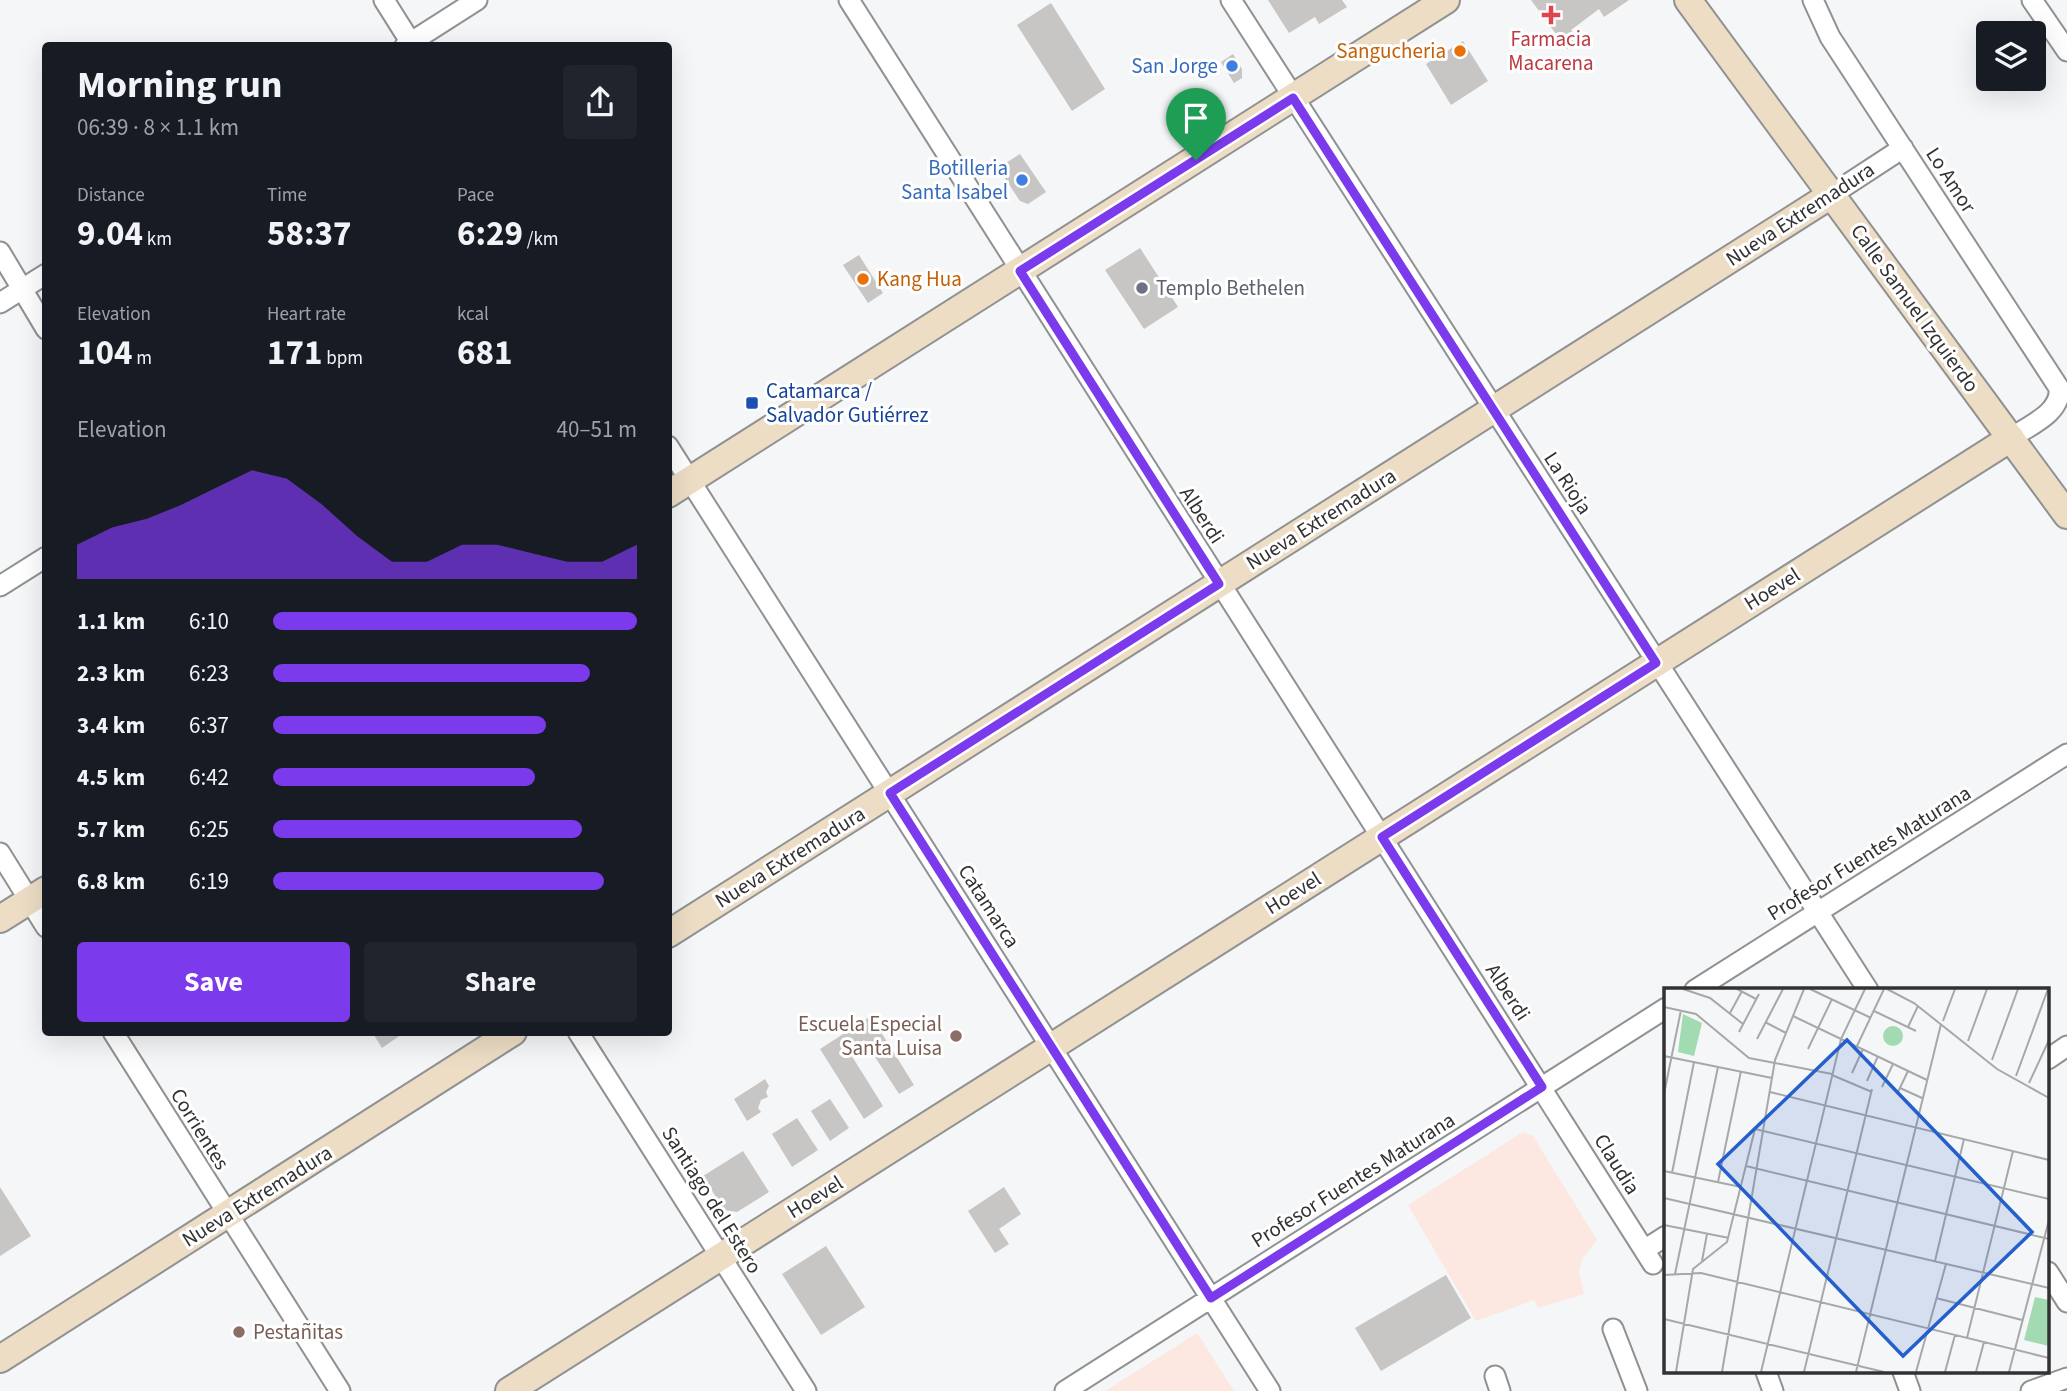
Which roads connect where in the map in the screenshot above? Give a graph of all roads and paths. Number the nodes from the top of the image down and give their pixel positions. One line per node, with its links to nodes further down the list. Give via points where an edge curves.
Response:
1 (384, 0): 9 (street)
2 (477, 0): 10 (street)
3 (849, 0): 16 (street, Alberdi)
4 (1231, 0): 12 (street, La Rioja)
5 (1446, 0): 12 (street)
6 (1688, 0): 14 (street, Calle Samuel Izquierdo)
7 (2032, 0): 11 (street)
8 (1819, 2): 13 (street, Lo Amor, via 1824,29)
9 (409, 42)
10 (413, 42)
11 (2067, 51)
12 (1293, 98): 16 (street); 22 (street, La Rioja)
13 (1903, 148): 14 (street, Nueva Extremadura); 21 (street, Lo Amor)
14 (1831, 195): 22 (street, Nueva Extremadura); 23 (street, Calle Samuel Izquierdo)
15 (0, 252): 18 (street)
16 (1020, 271): 25 (street); 28 (street, Alberdi)
17 (42, 276): 18 (street)
18 (22, 289): 19 (street); 20 (street)
19 (0, 303)
20 (42, 322)
21 (2056, 384): 23 (street, Hoevel, via 2059,399 2054,408)
22 (1493, 410): 28 (street, Nueva Extremadura); 30 (street, La Rioja)
23 (2011, 438): 26 (street, Calle Samuel Izquierdo); 30 (street, Hoevel)
24 (672, 461): 25 (street, Catamarca)
25 (679, 487): 32 (street, Catamarca)
26 (2067, 515)
27 (42, 560): 29 (street)
28 (1219, 584): 32 (street, Nueva Extremadura); 33 (street, Alberdi)
29 (0, 586)
30 (1656, 663): 33 (street, Hoevel); 37 (street, La Rioja)
31 (2067, 754): 37 (street, Profesor Fuentes Maturana)
32 (890, 793): 39 (street, Nueva Extremadura); 47 (street, Catamarca)
33 (1382, 837): 47 (street, Hoevel); 49 (street, Alberdi)
34 (0, 853): 35 (street)
35 (37, 895): 36 (street); 38 (street)
36 (42, 912)
37 (1818, 912): 40 (street, Profesor Fuentes Maturana); 41 (street, La Rioja)
38 (0, 919)
39 (672, 931)
40 (1698, 988)
41 (1867, 988)
42 (1664, 1010): 49 (street, Profesor Fuentes Maturana)
43 (116, 1036): 50 (street, Corrientes)
44 (507, 1036): 50 (street, Nueva Extremadura)
45 (581, 1036): 52 (street, Santiago del Estero)
46 (2067, 1046): 48 (street)
47 (1051, 1047): 52 (street, Hoevel); 54 (street, Catamarca)
48 (2050, 1058)
49 (1542, 1087): 51 (street, Claudia, via 1649,1257); 54 (street, Profesor Fuentes Maturana)
50 (228, 1214): 57 (street, Nueva Extremadura); 61 (street, Corrientes)
51 (1664, 1238)
52 (721, 1257): 62 (street, Hoevel); 63 (street, Santiago del Estero)
53 (2050, 1275): 55 (street)
54 (1211, 1298): 64 (street, Profesor Fuentes Maturana); 65 (street, Catamarca)
55 (2067, 1302)
56 (1613, 1329): 66 (street)
57 (0, 1359)
58 (1767, 1374): 67 (street)
59 (1904, 1374): 68 (street)
60 (2067, 1378): 69 (street)
61 (340, 1391)
62 (509, 1391)
63 (806, 1391)
64 (1065, 1391)
65 (1269, 1391)
66 (1637, 1391)
67 (1773, 1391)
68 (1910, 1391)
69 (2031, 1391)

